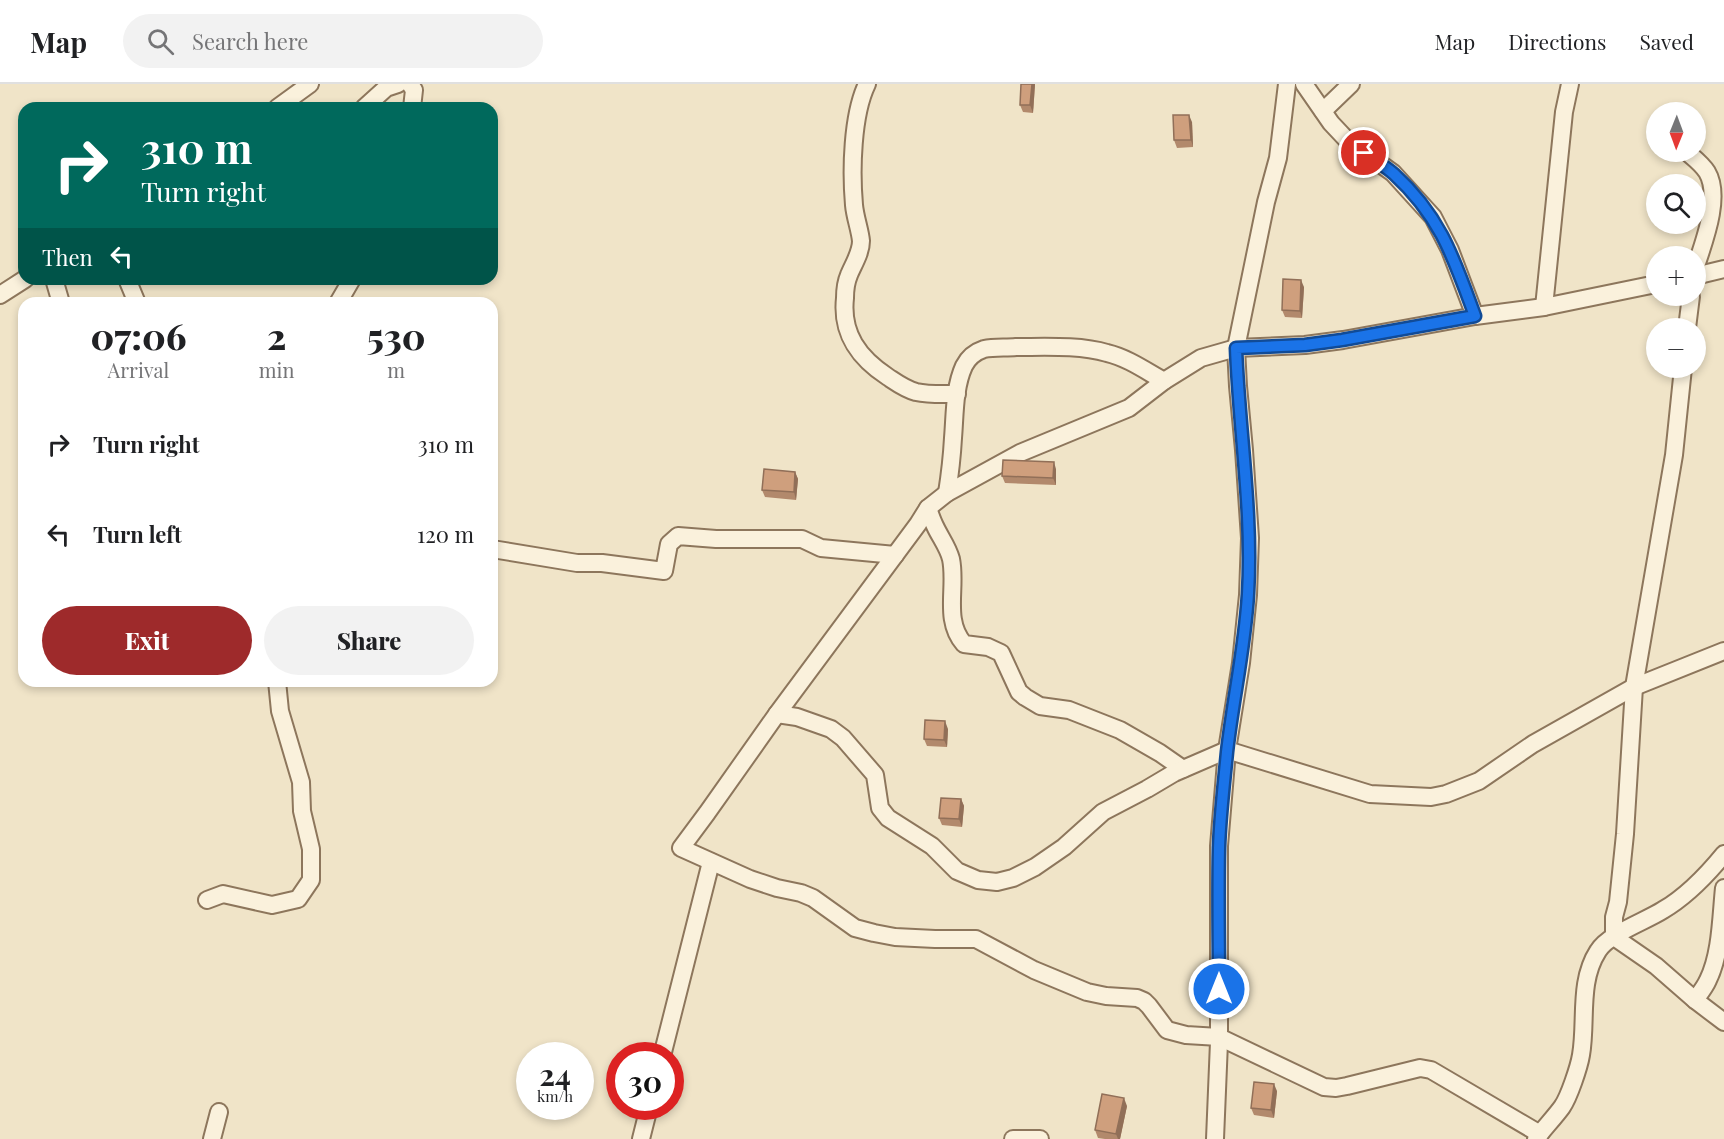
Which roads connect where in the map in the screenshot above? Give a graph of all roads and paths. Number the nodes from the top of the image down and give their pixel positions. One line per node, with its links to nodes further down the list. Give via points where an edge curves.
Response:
1 (310, 84): 9 (street)
2 (398, 84): 10 (street, via 386,88)
3 (410, 84): 11 (street, via 414,90)
4 (867, 84): 25 (street, via 858,109 853,158 854,208 861,240 844,299 849,333 856,349 871,366 905,388)
5 (1287, 84): 22 (street, via 1278,158)
6 (1304, 84): 12 (street)
7 (1350, 84): 12 (street)
8 (1570, 84): 20 (street)
9 (287, 102)
10 (371, 102)
11 (413, 102)
12 (1323, 111): 21 (street, via 1347,140 1393,173 1432,217 1450,250)
13 (1698, 162): 14 (street, via 1711,183 1712,205)
14 (1702, 246)
15 (1724, 269): 16 (street)
16 (1706, 273)
17 (18, 284): 19 (street)
18 (1646, 286): 20 (street)
19 (0, 295)
20 (1544, 307): 21 (street)
21 (1475, 316): 22 (street, via 1305,345)
22 (1236, 348): 24 (street, via 1201,358); 34 (street, via 1250,538 1241,663)
23 (1682, 378): 32 (street, via 1674,455)
24 (1164, 381): 25 (street, via 1106,352 1060,347 987,349 972,355 964,365); 26 (street, via 1129,408 1020,453)
25 (957, 393): 26 (street)
26 (947, 493): 27 (street)
27 (928, 508): 29 (street); 35 (street, via 951,560 953,621 964,644 1001,653 1019,692 1040,706 1069,710 1120,730)
28 (498, 550): 29 (street, via 664,571 669,544 678,536 802,539 821,549)
29 (896, 555): 33 (street)
30 (1724, 651): 32 (street)
31 (278, 687): 39 (street, via 280,711 301,782 302,811 311,849 311,880 298,899 272,905 223,894)
32 (1634, 687): 34 (street, via 1533,744 1479,781 1431,797 1371,794); 40 (street)
33 (777, 714): 35 (street, via 831,729 843,738 875,775 880,808 888,818 922,839 957,871 978,880 997,882 1035,867 1103,812); 37 (street, via 681,848)
34 (1227, 750): 35 (street); 43 (street, via 1219,846)
35 (1183, 769)
36 (1724, 854): 40 (street, via 1664,910)
37 (711, 862): 43 (street, via 766,885 813,898 855,928 895,937 976,939 1087,992 1144,1001 1167,1030); 44 (street)
38 (1724, 888): 41 (street, via 1713,968)
39 (207, 900)
40 (1614, 938): 41 (street, via 1656,966); 47 (street, via 1598,951 1588,977 1581,1057 1569,1091 1563,1106)
41 (1695, 1000): 42 (street)
42 (1724, 1022)
43 (1219, 1037): 47 (street, via 1323,1087 1347,1086 1420,1068 1431,1070); 52 (street)
44 (666, 1042)
45 (219, 1112): 48 (street)
46 (646, 1120): 49 (street)
47 (1538, 1136)
48 (212, 1139)
49 (641, 1139)
50 (1013, 1139): 51 (street)
51 (1040, 1139)
52 (1215, 1139)

